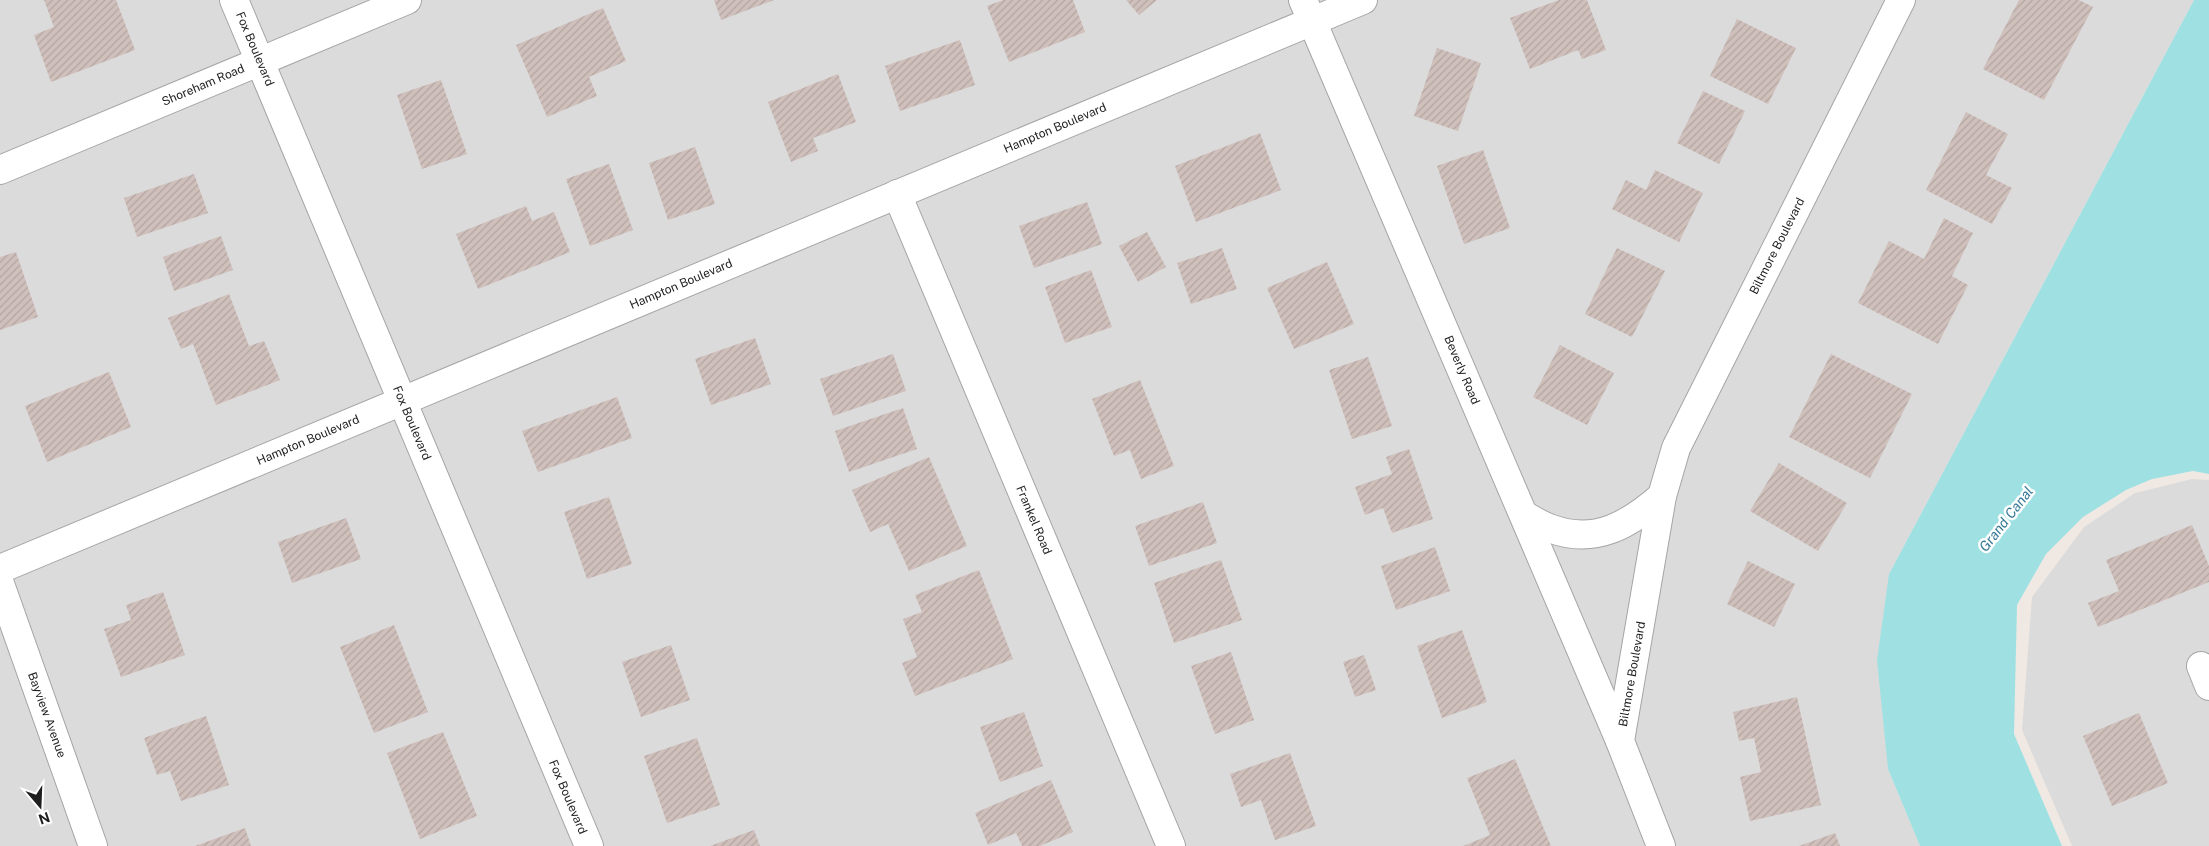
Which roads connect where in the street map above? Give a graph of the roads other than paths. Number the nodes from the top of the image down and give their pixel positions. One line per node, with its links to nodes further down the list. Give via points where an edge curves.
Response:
1 (234, 0): 6 (street, Fox Boulevard)
2 (407, 0): 6 (street, Shoreham Road)
3 (1363, 0): 5 (street, Hampton Boulevard)
4 (1900, 0): 10 (street, Biltmore Boulevard, via 1676,448)
5 (1307, 10): 8 (street, Hampton Boulevard); 11 (street, Beverly Road)
6 (260, 61): 7 (street, Shoreham Road); 9 (street, Fox Boulevard)
7 (0, 170)
8 (897, 194): 9 (street, Hampton Boulevard); 17 (street, Frankel Road)
9 (402, 400): 12 (street, Hampton Boulevard); 16 (street, Fox Boulevard)
10 (1662, 496): 11 (street, via 1639,516 1602,532 1567,534); 14 (street, Biltmore Boulevard)
11 (1524, 515): 14 (street, Beverly Road)
12 (0, 569)
13 (0, 584): 15 (street, Bayview Avenue)
14 (1620, 740): 18 (street, Biltmore Boulevard)
15 (93, 846)
16 (589, 846)
17 (1171, 846)
18 (1660, 846)

